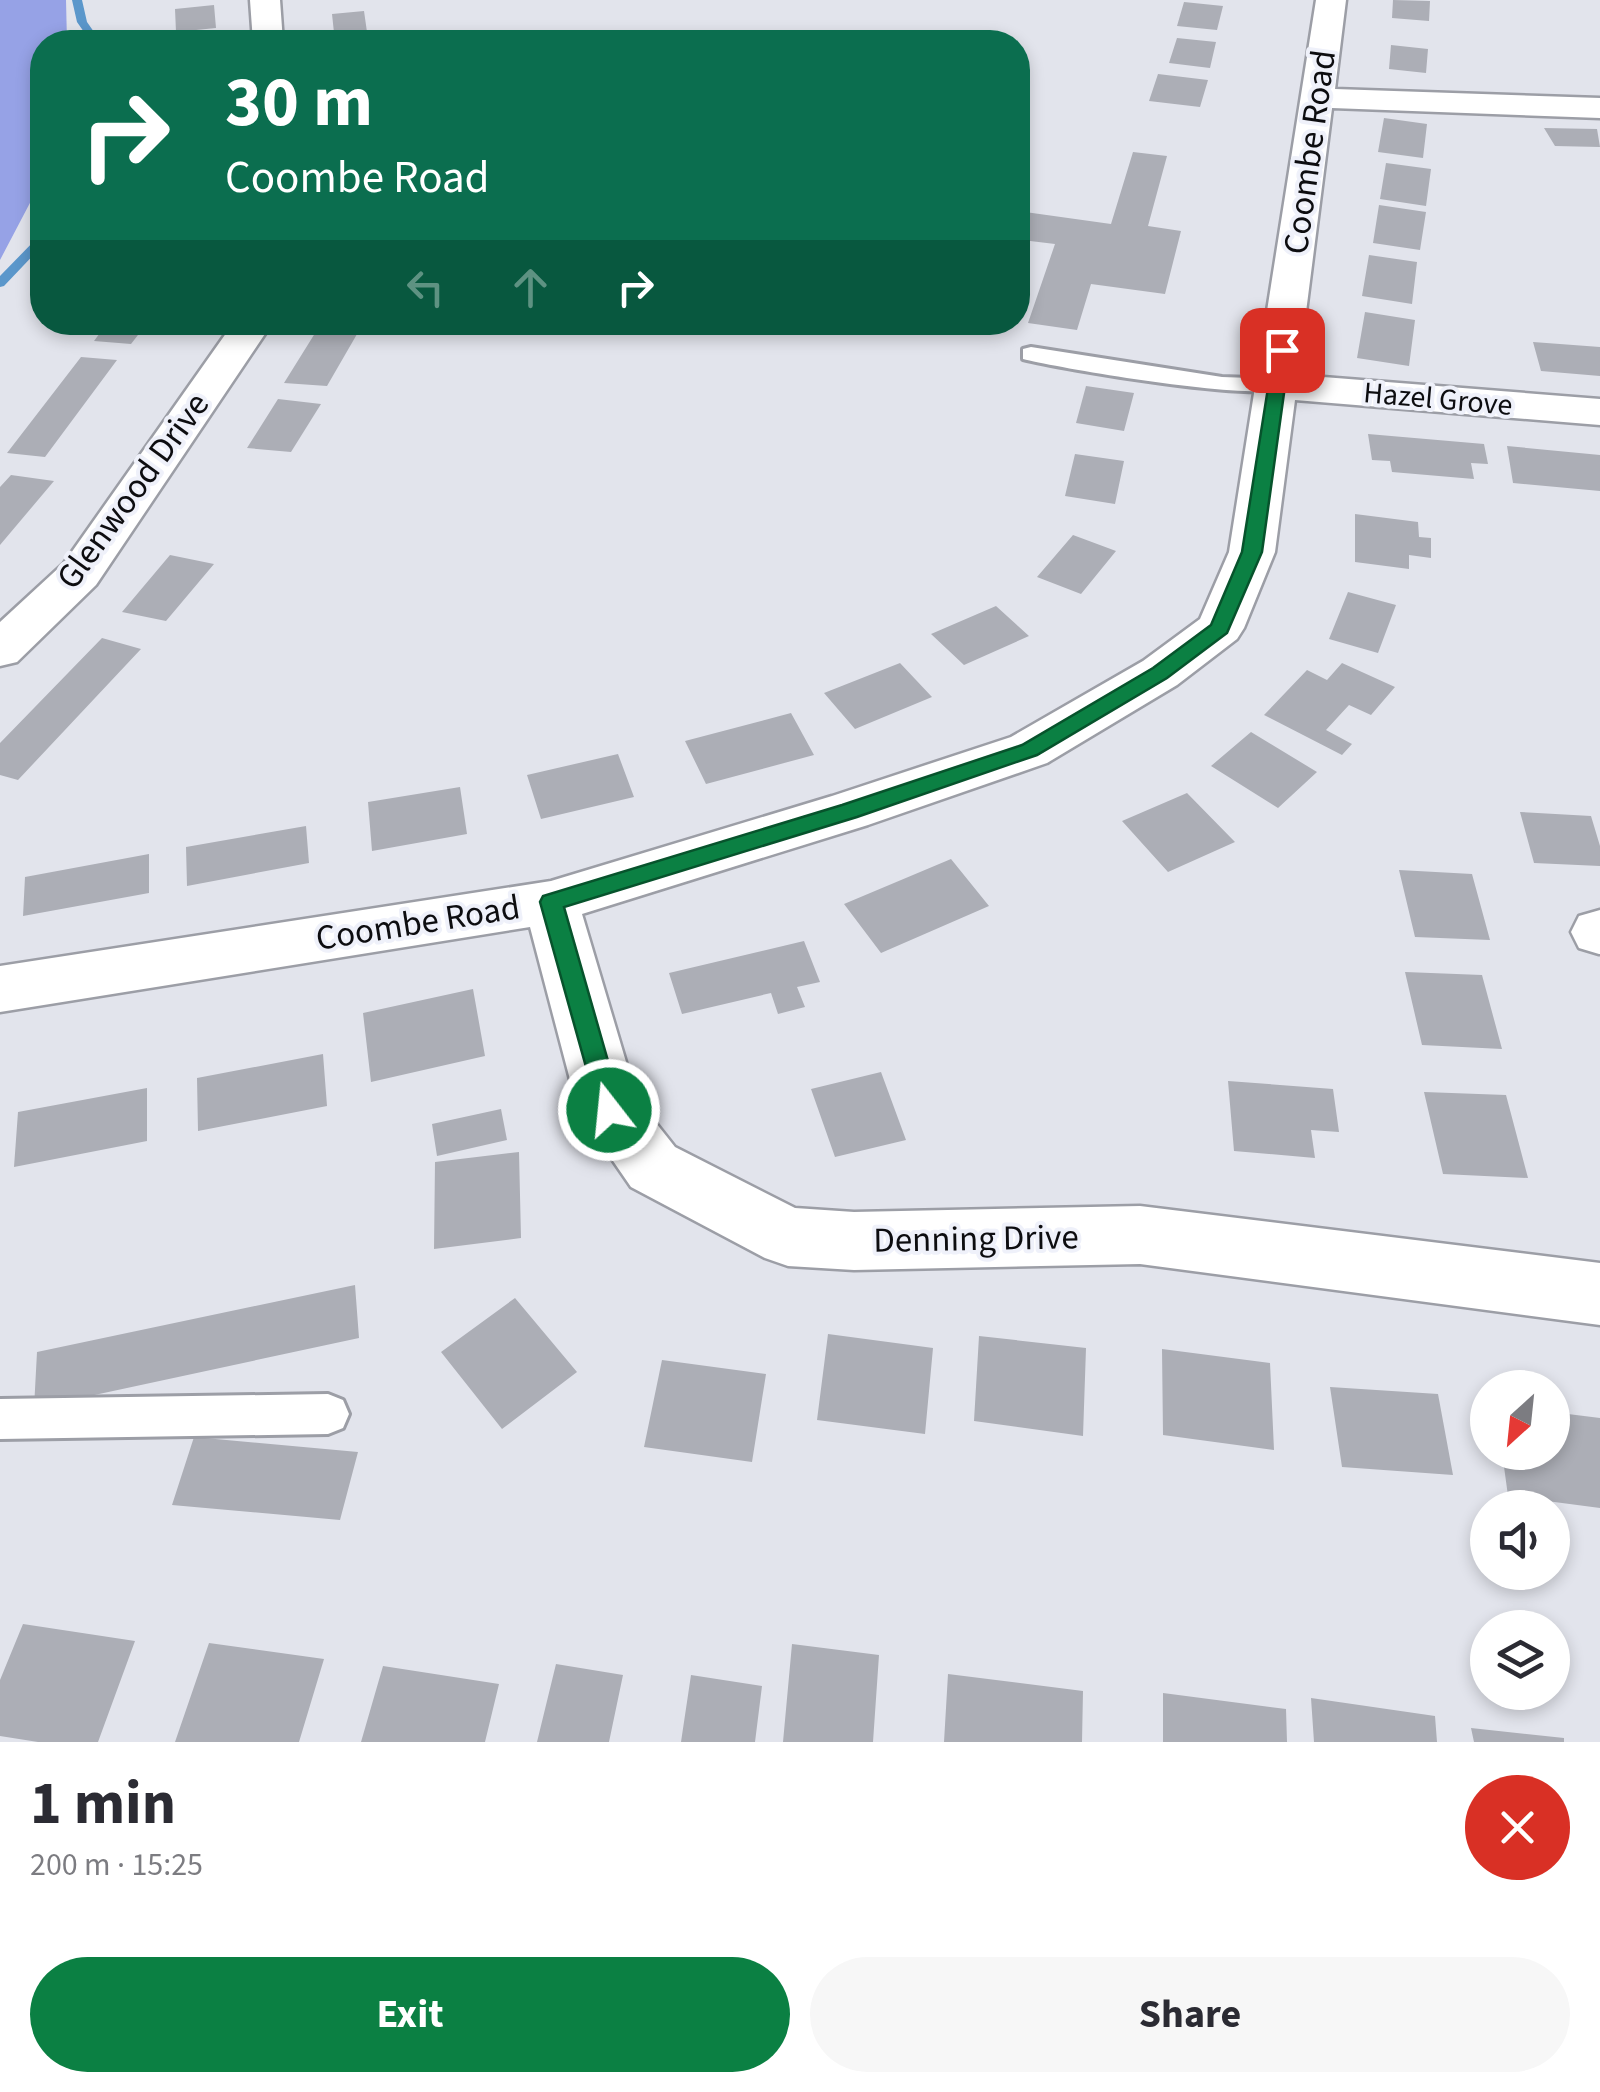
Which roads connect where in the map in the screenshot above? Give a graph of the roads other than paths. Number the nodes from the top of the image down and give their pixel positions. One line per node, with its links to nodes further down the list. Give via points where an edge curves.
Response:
1 (265, 0): 3 (street)
2 (1332, 0): 4 (street, Coombe Road)
3 (267, 30)
4 (1318, 98): 5 (street); 8 (street, Coombe Road)
5 (1600, 108)
6 (245, 335): 10 (street, Glenwood Drive, via 80,574)
7 (1031, 354): 8 (lane, via 1222,384)
8 (1277, 386): 9 (street, Hazel Grove); 11 (street, Coombe Road, via 1252,552 1220,628 1160,673 1030,750)
9 (1600, 412)
10 (0, 650)
11 (551, 902): 12 (street, Coombe Road); 13 (street, Denning Drive, via 609,1110 653,1166 788,1237 1140,1235)
12 (0, 989)
13 (1600, 1294)
14 (328, 1414): 15 (lane)
15 (0, 1420)

